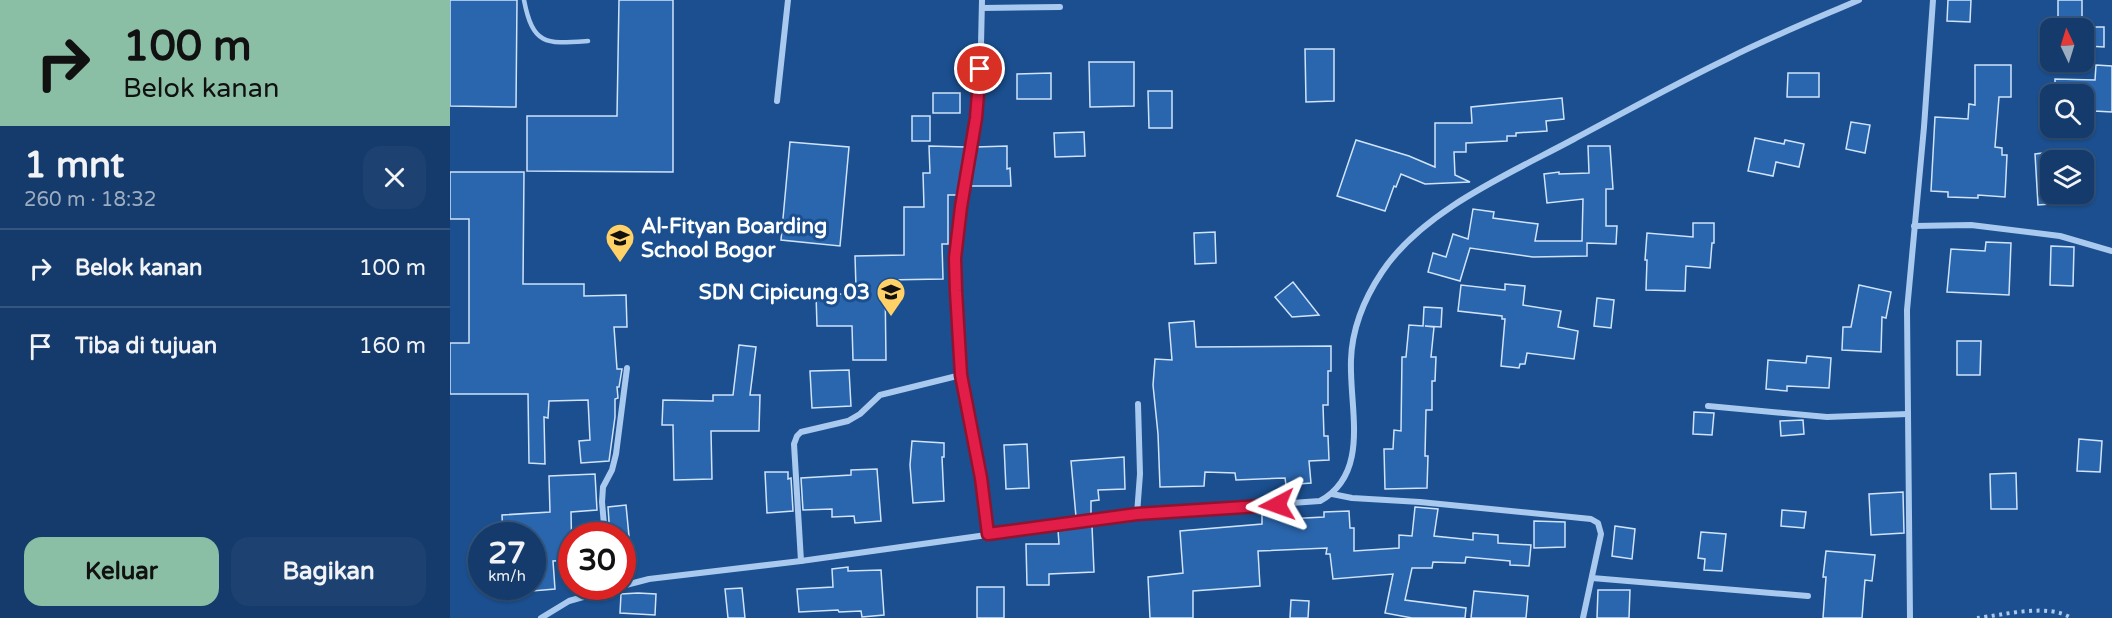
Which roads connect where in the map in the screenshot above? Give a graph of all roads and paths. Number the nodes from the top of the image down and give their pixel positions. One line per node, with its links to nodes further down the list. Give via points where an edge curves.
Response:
1 (524, 0): 8 (lane, via 532,28 545,41)
2 (788, 0): 9 (street)
3 (982, 0): 7 (street)
4 (1859, 0): 17 (street, via 1727,58 1446,210 1417,234 1384,269 1366,297 1356,323 1351,359 1352,460 1344,480)
5 (1933, 0): 10 (street)
6 (1060, 7): 7 (street)
7 (982, 8): 13 (street, via 980,89 955,258)
8 (588, 41)
9 (777, 101)
10 (1914, 226): 11 (street, via 1971,225 2060,236); 16 (street, via 1907,310)
11 (2112, 251)
12 (627, 368): 19 (street, via 616,454 603,487)
13 (961, 375): 20 (street); 21 (street, via 880,395 848,421 797,435 794,444)
14 (1138, 404): 18 (street)
15 (1708, 406): 16 (street, via 1827,417)
16 (1908, 414): 28 (street)
17 (1332, 494): 18 (street, via 1320,501); 22 (street, via 1591,519 1598,523 1600,534)
18 (1137, 514): 20 (street)
19 (604, 522)
20 (988, 534): 21 (street)
21 (801, 561): 23 (street)
22 (1592, 578): 24 (street); 27 (street)
23 (636, 582)
24 (1808, 596)
25 (572, 600): 26 (street)
26 (541, 618)
27 (1583, 618)
28 (1910, 618)
29 (1977, 618): 30 (path, via 2055,611)
30 (2071, 618)

